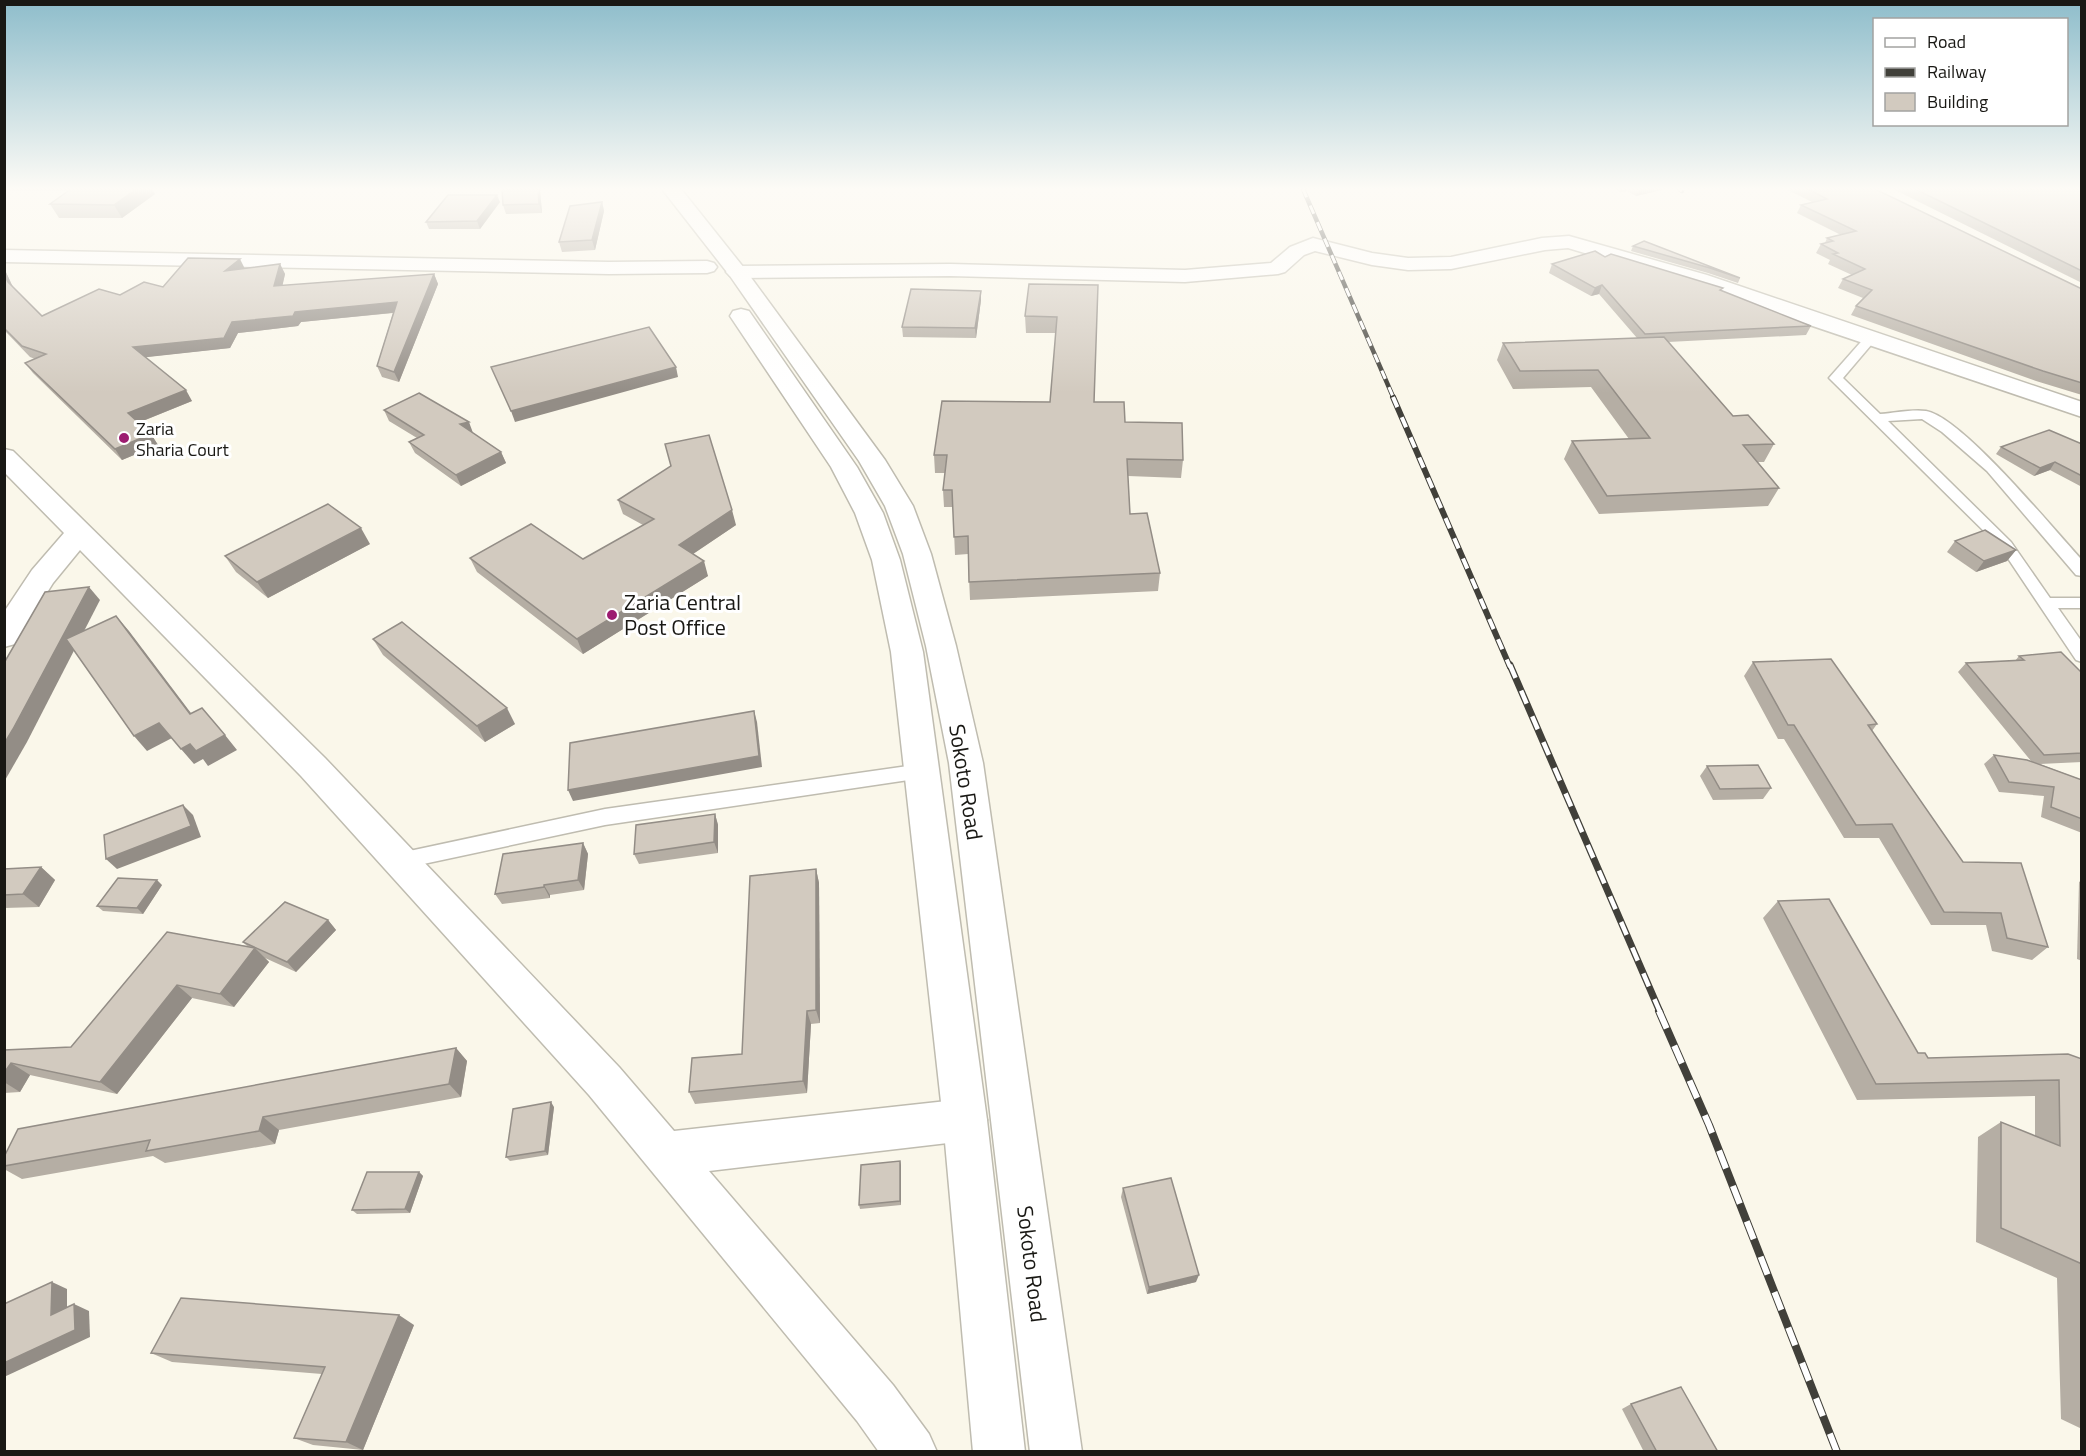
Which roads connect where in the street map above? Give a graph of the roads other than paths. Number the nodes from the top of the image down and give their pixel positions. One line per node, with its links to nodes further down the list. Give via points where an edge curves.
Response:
1 (52, 257): 8 (street)
2 (710, 257): 8 (street, Sokoto Road)
3 (714, 257): 8 (street, Sokoto Road)
4 (1290, 257): 8 (street, via 1278,268 1265,271 1185,276)
5 (1364, 257): 6 (street, via 1437,264)
6 (1480, 257)
7 (1621, 257): 9 (street)
8 (722, 270): 19 (street, Sokoto Road, via 869,513 886,560 907,652); 25 (street, Sokoto Road, via 872,460 898,506 917,554 966,763)
9 (1871, 338): 10 (street); 11 (lane, via 1836,378)
10 (2082, 411)
11 (1876, 418): 14 (lane, via 1925,415 1947,429 1992,468); 15 (lane, via 2006,545)
12 (4, 457): 13 (street)
13 (79, 533): 17 (street, via 42,577); 20 (street, via 313,767)
14 (2082, 571)
15 (2044, 603): 16 (lane); 18 (lane)
16 (2082, 603)
17 (4, 637)
18 (2082, 656)
19 (922, 771): 20 (lane, via 605,817); 21 (street, Sokoto Road)
20 (400, 861): 22 (street, via 604,1081)
21 (965, 1120): 22 (street); 24 (street, Sokoto Road)
22 (666, 1154): 23 (street, via 875,1402)
23 (911, 1452)
24 (999, 1452)
25 (1056, 1452)

